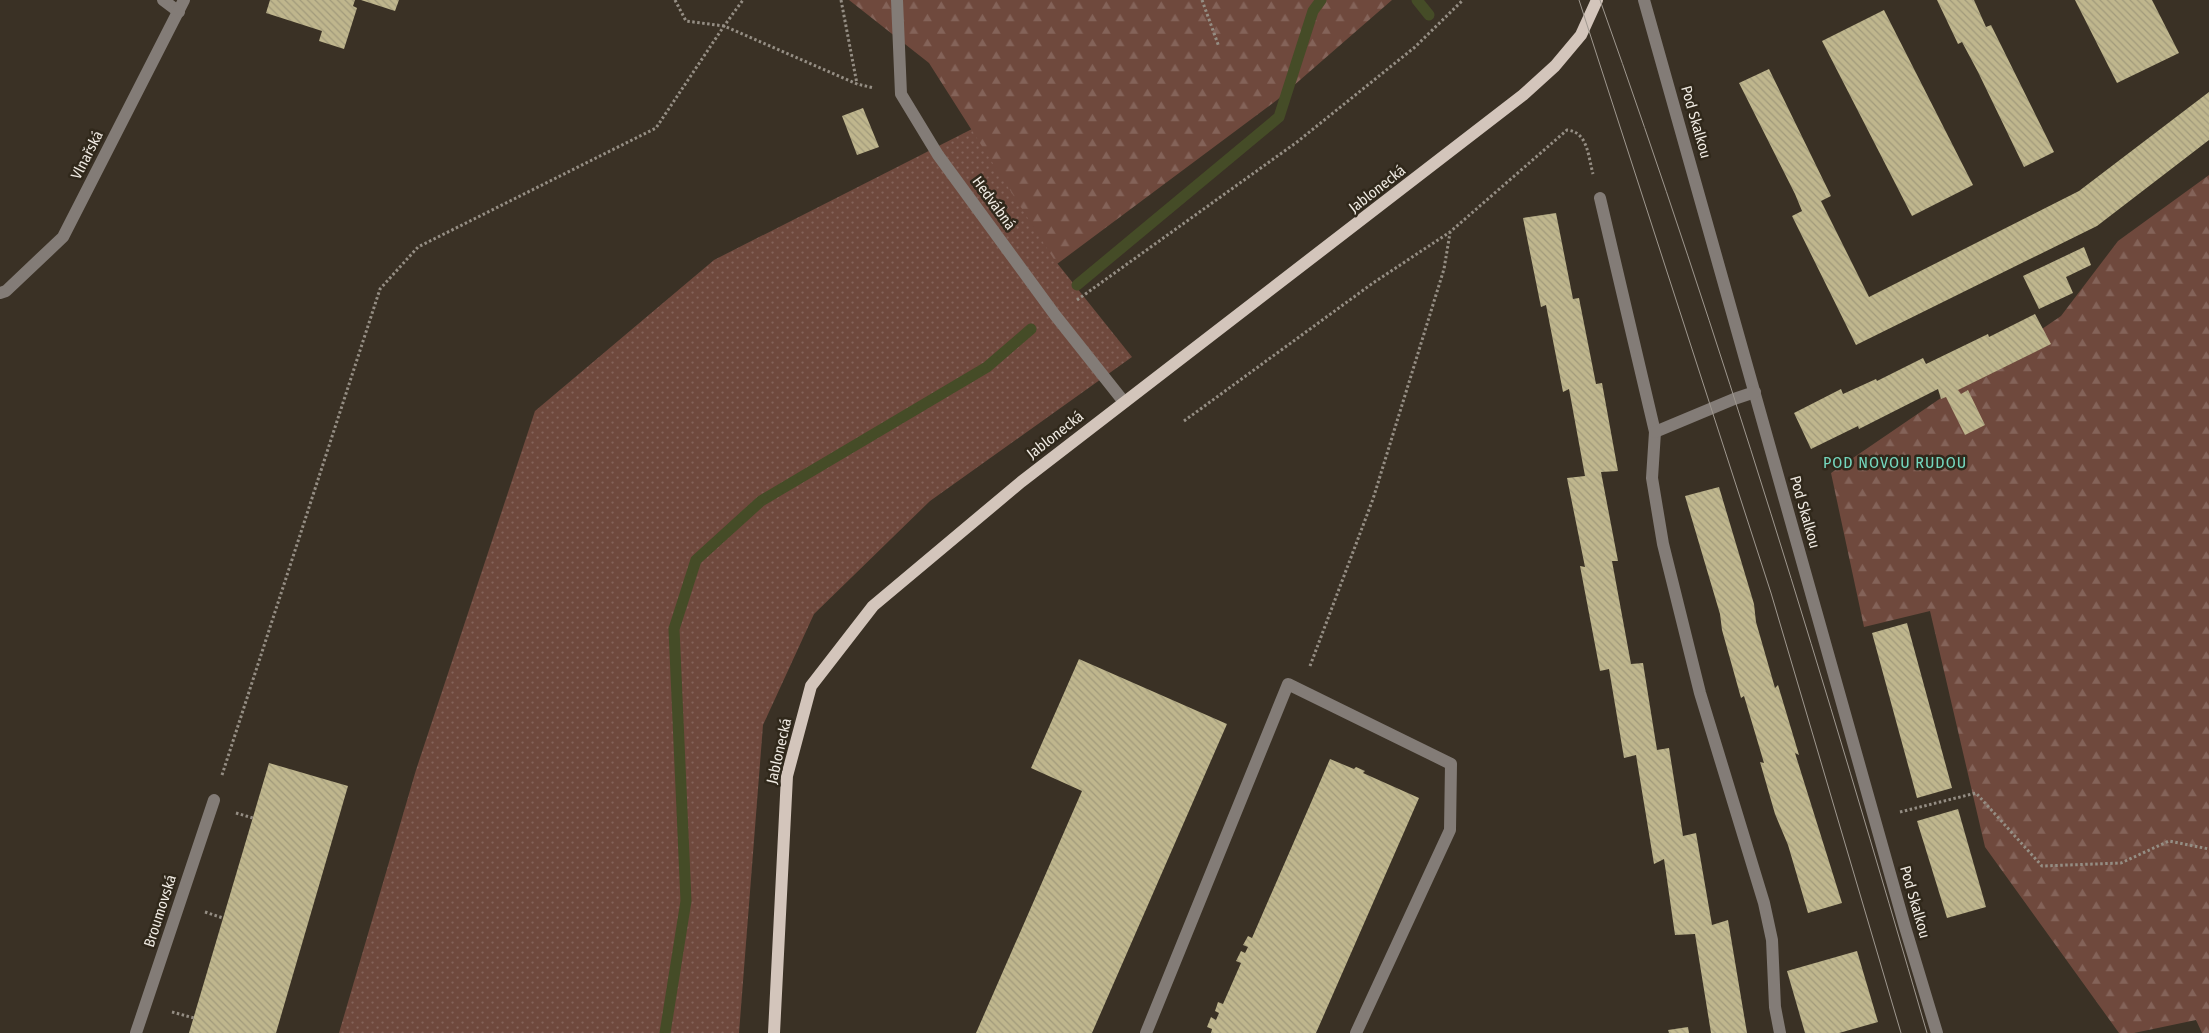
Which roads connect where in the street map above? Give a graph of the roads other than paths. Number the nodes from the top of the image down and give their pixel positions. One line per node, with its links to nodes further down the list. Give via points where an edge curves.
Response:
1 (163, 0): 6 (street)
2 (184, 0): 6 (street, Vlnařská)
3 (897, 0): 10 (street, Hedvábná, via 901,94 938,155 1055,315)
4 (1597, 0): 10 (main road, Jablonecká, via 1581,35 1555,66 1523,95)
5 (1644, 0): 9 (street, Pod Skalkou)
6 (179, 12): 8 (street, Vlnařská, via 62,237 6,291)
7 (1600, 198): 11 (street)
8 (0, 293)
9 (1755, 392): 11 (street); 18 (street, Pod Skalkou)
10 (1124, 402): 14 (main road, Jablonecká, via 1021,482 873,606 811,686 787,776)
11 (1655, 432): 17 (street, via 1652,478 1663,544 1700,693 1764,903 1772,940)
12 (214, 800): 13 (street, Broumovská)
13 (136, 1033)
14 (774, 1033)
15 (1146, 1033): 16 (street, via 1288,684 1451,764 1450,830)
16 (1356, 1033)
17 (1780, 1033)
18 (1937, 1033)

